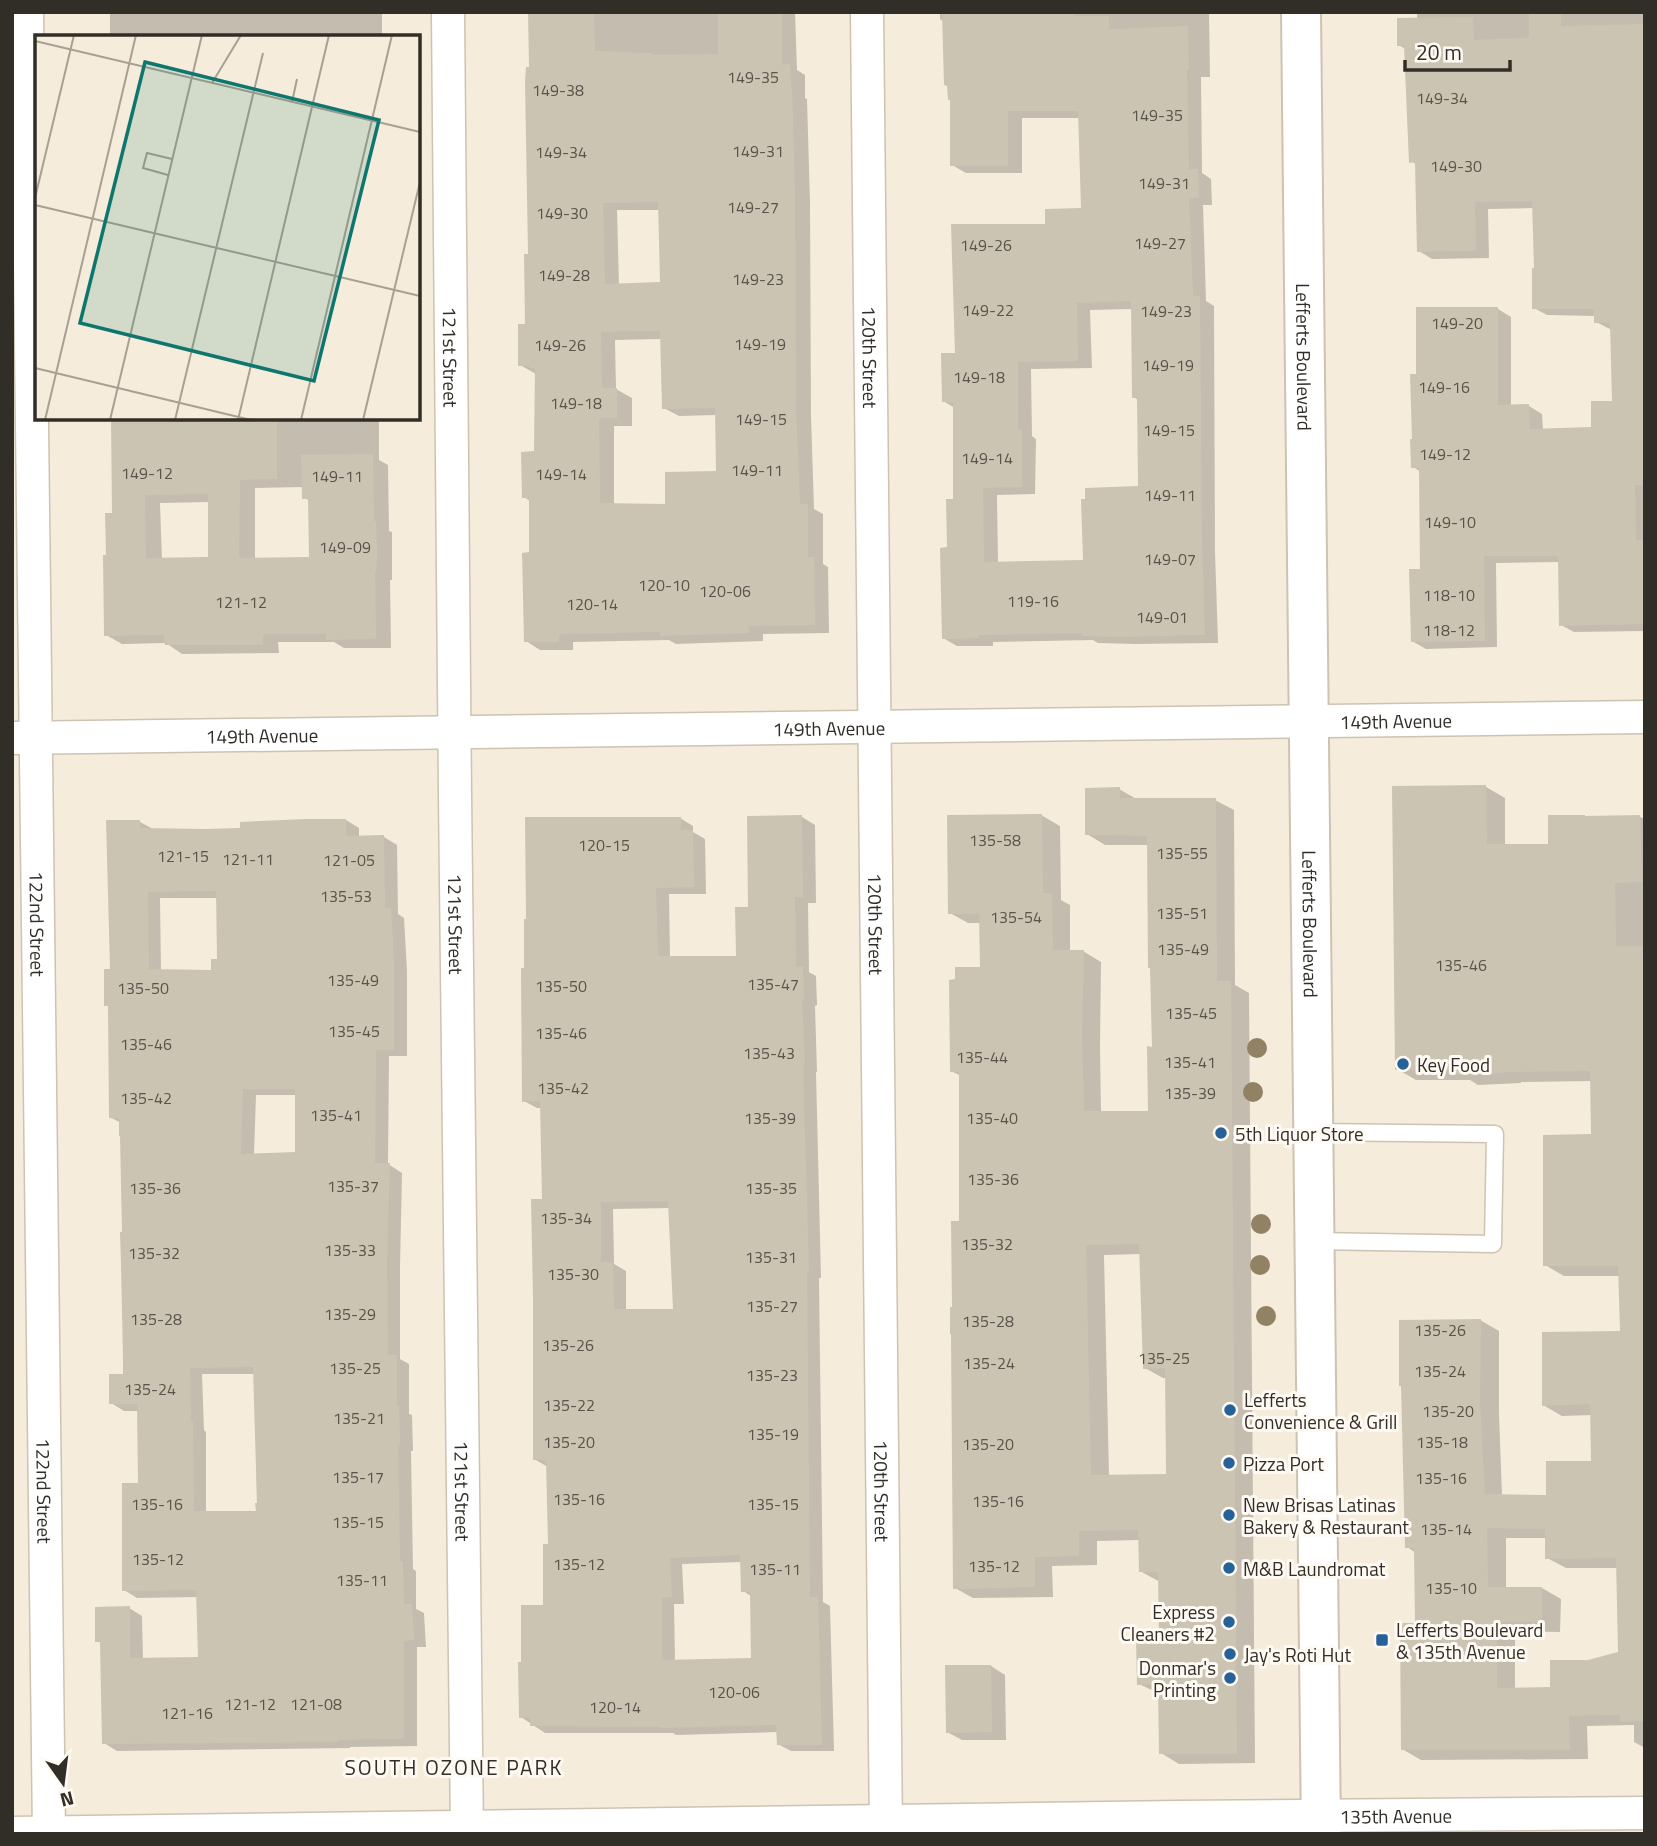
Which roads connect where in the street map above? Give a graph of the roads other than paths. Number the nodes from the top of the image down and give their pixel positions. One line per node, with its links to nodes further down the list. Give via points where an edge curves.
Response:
1 (27, 12): 9 (street, 122nd Street)
2 (448, 12): 8 (street, 121st Street)
3 (867, 12): 7 (street, 120th Street)
4 (1301, 12): 6 (main road, Lefferts Boulevard)
5 (1645, 717): 6 (street, 149th Avenue)
6 (1309, 722): 7 (street, 149th Avenue); 10 (main road, Lefferts Boulevard)
7 (874, 727): 8 (street, 149th Avenue); 15 (street, 120th Street)
8 (454, 732): 9 (street, 149th Avenue); 17 (street, 121st Street)
9 (24, 738): 19 (street, 122nd Street)
10 (1313, 1132): 11 (main road, Lefferts Boulevard); 11 (lane, via 1494,1134 1493,1244)
11 (1314, 1241): 13 (main road, Lefferts Boulevard)
12 (1645, 1813): 13 (street, 135th Avenue)
13 (1321, 1825): 14 (street, 135th Avenue)
14 (1176, 1826): 15 (street, 135th Avenue)
15 (886, 1828): 16 (street, 135th Avenue)
16 (615, 1829): 17 (street, 135th Avenue)
17 (467, 1830): 19 (street, 135th Avenue)
18 (12, 1833): 19 (street, 135th Avenue)
19 (49, 1833)

